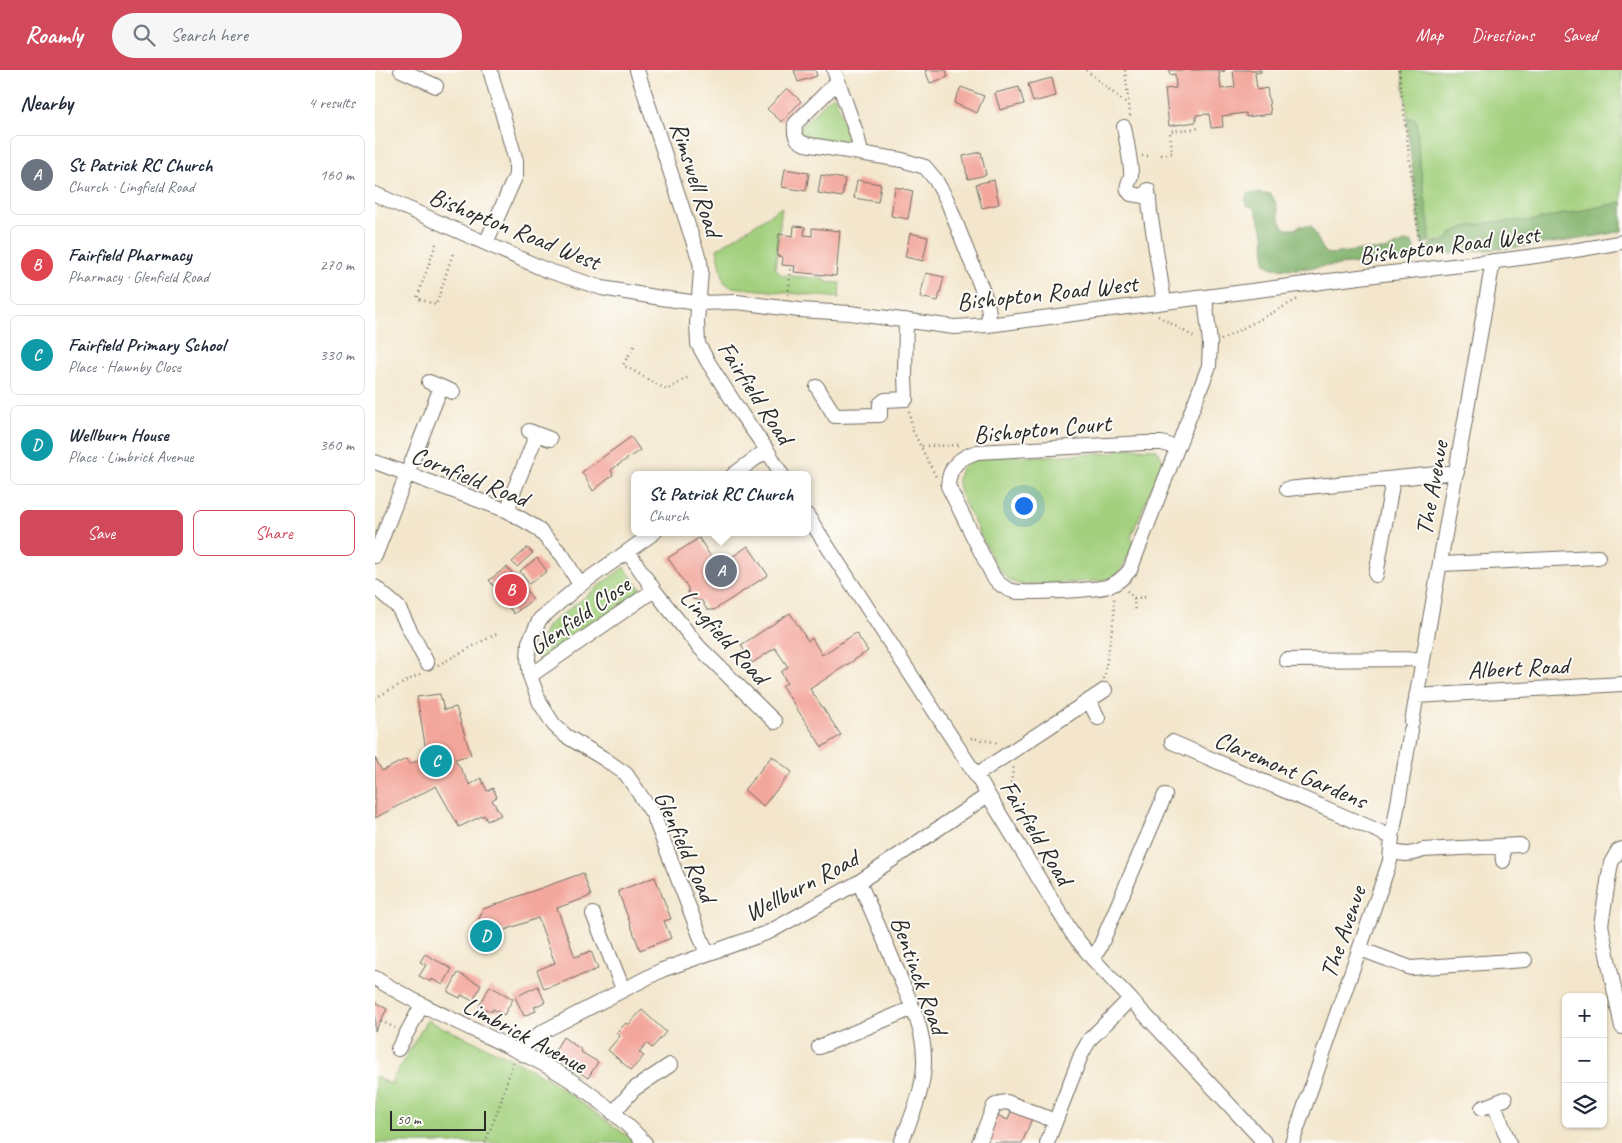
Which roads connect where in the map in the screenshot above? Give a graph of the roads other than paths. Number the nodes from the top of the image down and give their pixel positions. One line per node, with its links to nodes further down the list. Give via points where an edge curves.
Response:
1 (401, 70): 5 (street)
2 (490, 70): 10 (street, via 516,160 516,175)
3 (637, 70): 14 (street, Rimswell Road, via 700,262)
4 (836, 76): 7 (street); 7 (street, via 795,124 795,137 805,144)
5 (436, 86)
6 (1124, 127): 13 (street, via 1131,175 1127,186 1131,194 1149,193)
7 (861, 153): 16 (street, via 915,163 925,167 935,179 947,200 983,290)
8 (375, 194): 10 (street, Bishopton Road West)
9 (1622, 242): 11 (street, Bishopton Road West)
10 (486, 243): 14 (street, Bishopton Road West, via 546,270 602,288)
11 (1493, 262): 12 (street, Bishopton Road West); 25 (street, The Avenue)
12 (1205, 296): 13 (street, Bishopton Road West); 20 (street, via 1209,366)
13 (1164, 302): 16 (street, Bishopton Road West)
14 (697, 303): 15 (street, Bishopton Road West, via 737,302); 21 (street, Fairfield Road, via 698,344)
15 (906, 320): 16 (street, Bishopton Road West, via 954,327); 18 (street, via 907,398 885,400 880,404 879,415 835,416)
16 (989, 325)
17 (441, 387): 26 (street)
18 (817, 387)
19 (538, 435): 29 (street)
20 (1177, 448): 20 (street, Bishopton Court, via 1130,570 1117,585 1100,588 1021,592 999,584 948,486 954,466 977,452 1144,443 1163,443)
21 (767, 450): 23 (street); 24 (street, Fairfield Road)
22 (375, 462): 26 (street, Cornfield Road)
23 (738, 471)
24 (780, 471)
25 (1457, 472): 27 (street); 35 (street, The Avenue)
26 (407, 474): 29 (street, Cornfield Road); 33 (street)
27 (1393, 479): 28 (street); 36 (street)
28 (1287, 488)
29 (508, 511): 37 (street, Cornfield Road, via 537,528 563,556)
30 (811, 521): 51 (street, Fairfield Road)
31 (650, 536): 32 (street, Glenfield Road)
32 (628, 552): 37 (street, Glenfield Road); 39 (street, Lingfield Road)
33 (375, 556)
34 (1598, 557): 35 (street)
35 (1441, 564): 40 (street, The Avenue)
36 (1376, 575)
37 (581, 584): 43 (street, Glenfield Road, via 540,619 529,642)
38 (375, 587): 42 (street, via 398,607)
39 (654, 590): 43 (street, Glenfield Close); 49 (street, Lingfield Road, via 699,646)
40 (1423, 659): 41 (street); 46 (street, The Avenue)
41 (1287, 660)
42 (428, 666)
43 (530, 676): 62 (street, Glenfield Road, via 540,703 554,725 626,774 653,814)
44 (1622, 684): 46 (street, Albert Road)
45 (1105, 690): 47 (street)
46 (1416, 696): 54 (street, The Avenue)
47 (1089, 701): 48 (street); 51 (street)
48 (1099, 718)
49 (775, 721)
50 (1172, 742): 54 (street, Claremont Gardens)
51 (976, 775): 52 (street, Fairfield Road)
52 (988, 795): 59 (street, Wellburn Road); 63 (street, Fairfield Road, via 1072,933)
53 (1165, 795): 63 (street, via 1099,949)
54 (1391, 844): 56 (street, Claremont Gardens, via 1403,855 1423,850); 61 (street, The Avenue, via 1390,861)
55 (1520, 845): 56 (street, Claremont Gardens)
56 (1502, 846): 58 (street)
57 (1622, 849): 70 (street, via 1611,863 1601,925)
58 (1503, 861)
59 (859, 882): 62 (street, Wellburn Road, via 769,932); 69 (street, Bentinck Road)
60 (593, 914): 66 (street)
61 (1360, 949): 64 (street, via 1411,968); 83 (street, The Avenue)
62 (707, 954): 66 (street, Wellburn Road, via 662,970)
63 (1092, 958): 67 (street, Fairfield Road)
64 (1525, 960)
65 (375, 978): 68 (street, Limbrick Avenue)
66 (623, 989): 73 (street, Wellburn Road, via 542,1032)
67 (1130, 999): 77 (street, via 1090,1038); 82 (street, Fairfield Road)
68 (422, 1005): 72 (street); 73 (street, Limbrick Avenue)
69 (913, 1008): 71 (street); 79 (street, Bentinck Road, via 922,1033 925,1058 917,1102)
70 (1622, 1027)
71 (818, 1048)
72 (399, 1049)
73 (519, 1053): 76 (street, Limbrick Avenue, via 547,1066)
74 (670, 1065): 76 (street, via 634,1088)
75 (1494, 1104): 84 (street)
76 (613, 1113): 78 (street, Limbrick Avenue)
77 (1055, 1121): 80 (street, via 1007,1102 1000,1103 994,1106); 81 (street)
78 (645, 1143)
79 (901, 1143)
80 (979, 1143)
81 (1047, 1143)
82 (1265, 1143)
83 (1292, 1143)
84 (1509, 1143)

